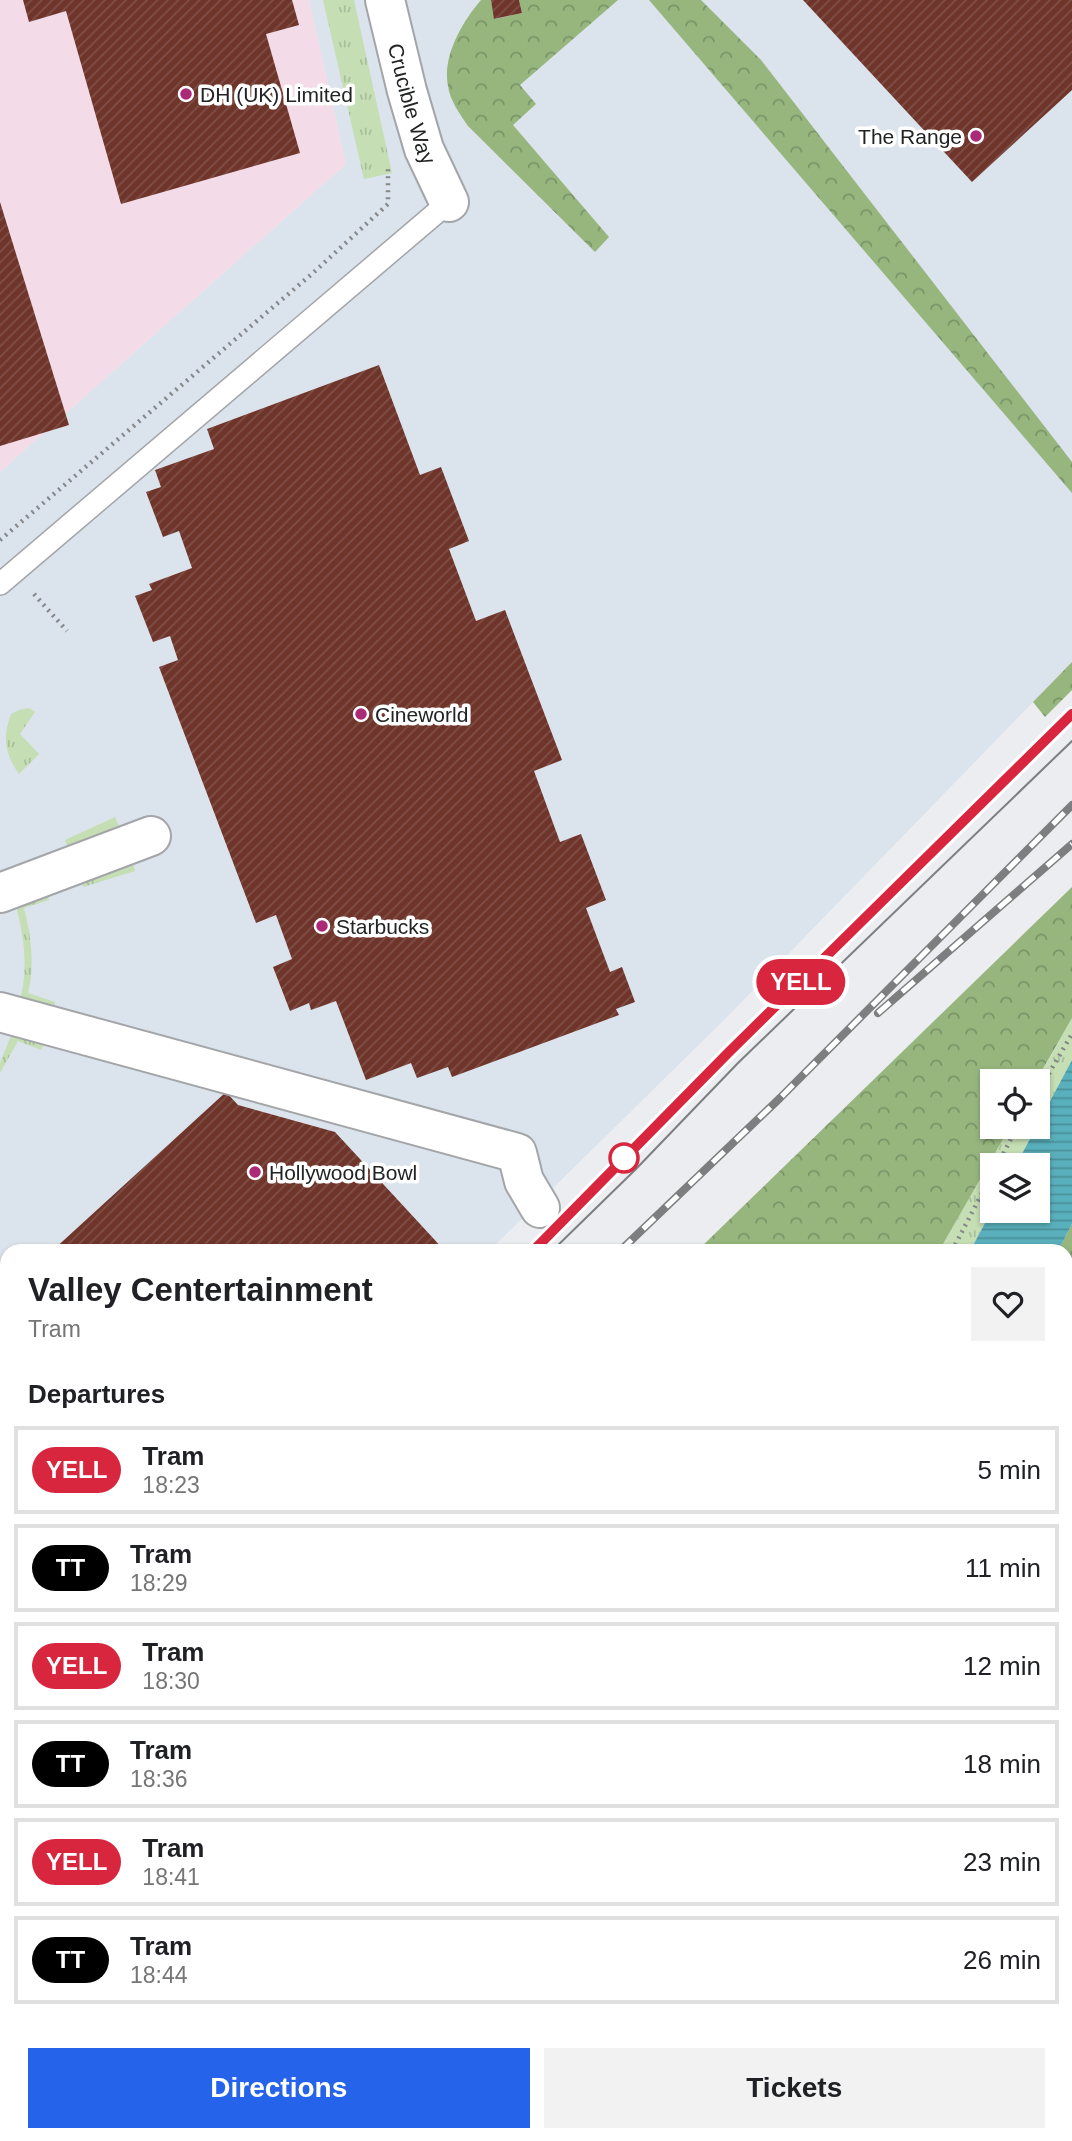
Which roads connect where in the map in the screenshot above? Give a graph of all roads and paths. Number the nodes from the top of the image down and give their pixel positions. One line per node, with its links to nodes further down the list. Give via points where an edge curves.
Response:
1 (385, 0): 3 (street, Crucible Way, via 424,149)
2 (388, 153): 4 (path, via 388,204)
3 (449, 202): 5 (lane)
4 (0, 540)
5 (7, 578): 6 (path)
6 (66, 631)
7 (151, 836): 8 (street)
8 (0, 893)
9 (0, 1012): 13 (street, via 517,1153 524,1181)
10 (1072, 1034): 11 (path)
11 (1050, 1071)
12 (980, 1197): 14 (path)
13 (540, 1208)
14 (956, 1244)

